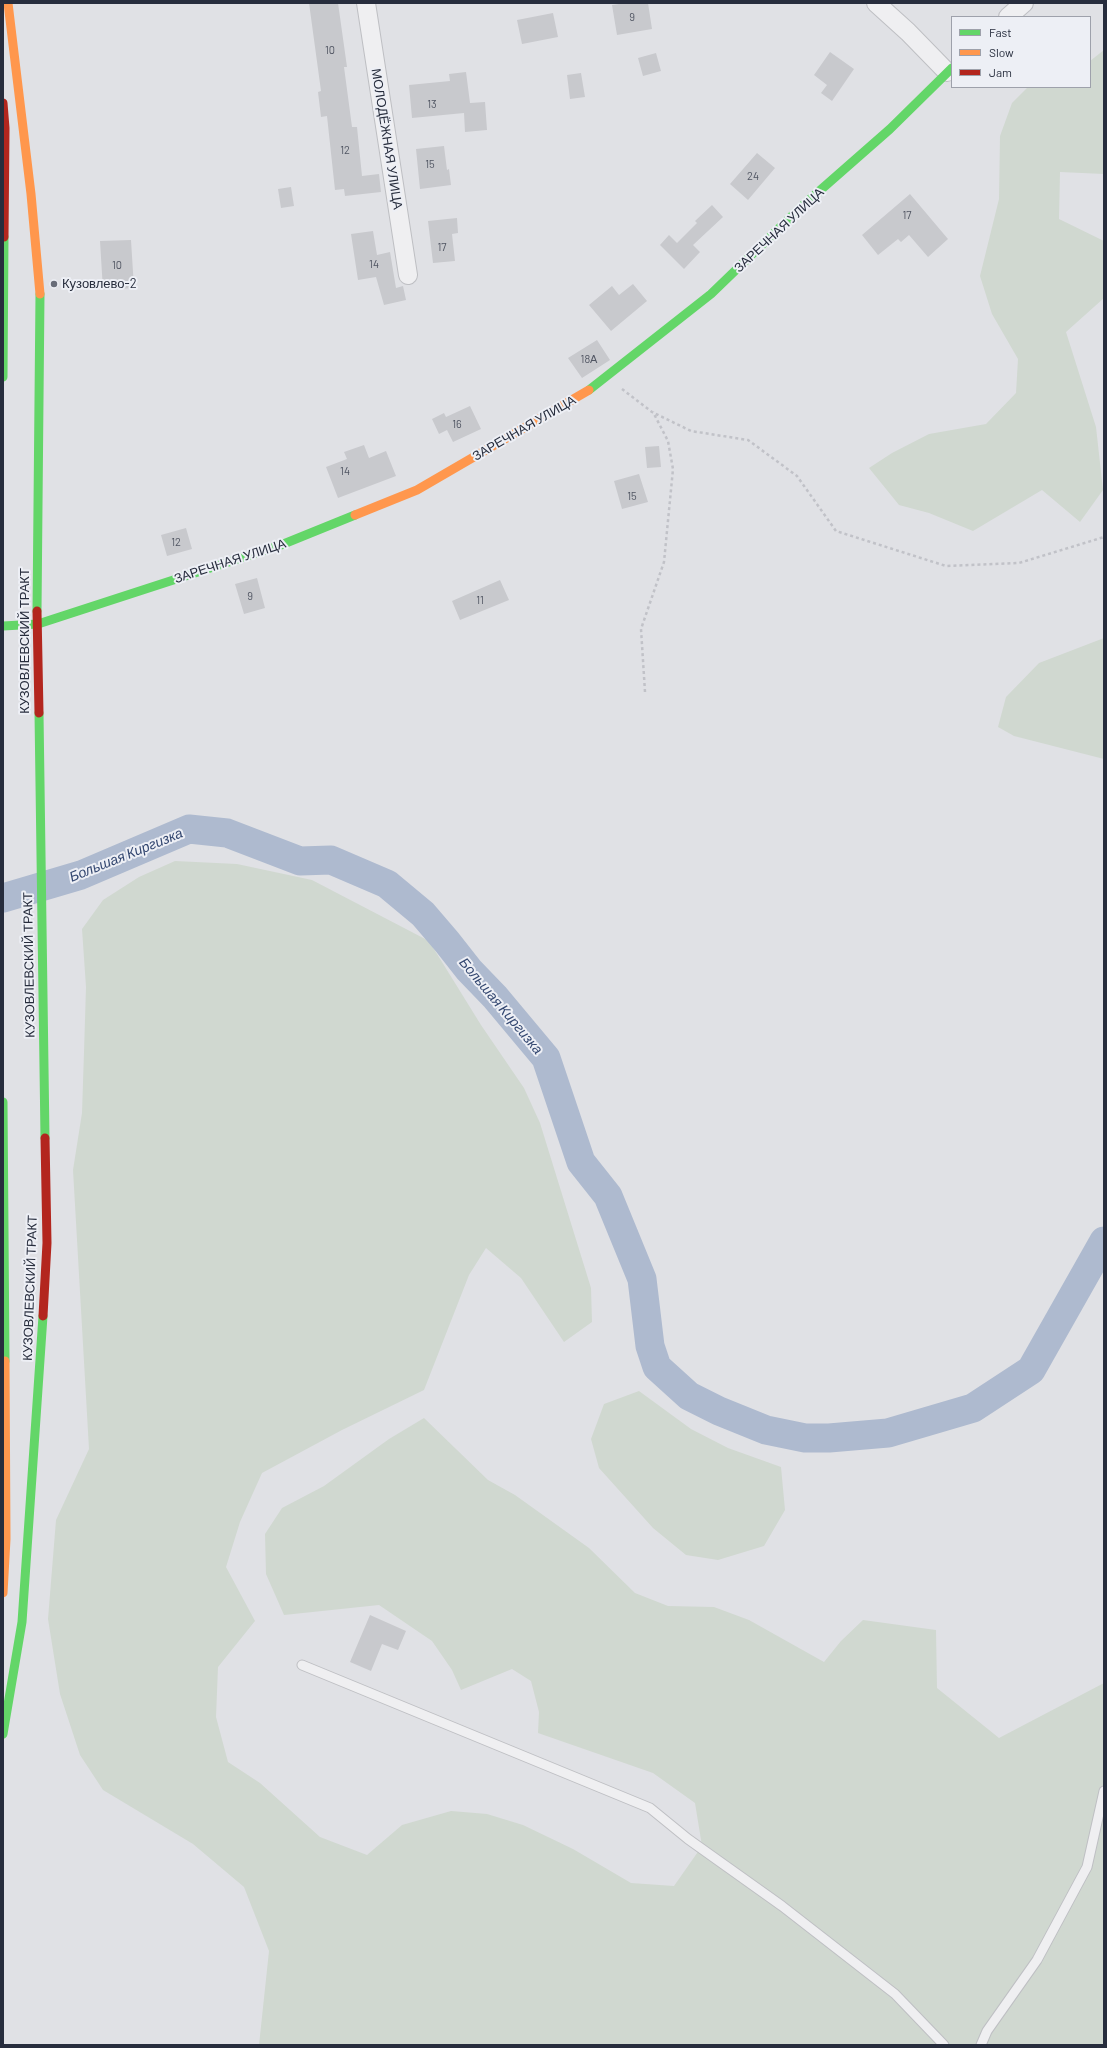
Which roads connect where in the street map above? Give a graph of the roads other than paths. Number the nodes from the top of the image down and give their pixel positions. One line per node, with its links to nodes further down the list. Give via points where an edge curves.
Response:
1 (8, 3): 11 (main road, КУЗОВЛЕВСКИЙ ТРАКТ, via 40,286)
2 (366, 3): 9 (street, МОЛОДЁЖНАЯ УЛИЦА)
3 (876, 3): 6 (street)
4 (1024, 3): 5 (street)
5 (1009, 16)
6 (950, 70): 11 (main road, ЗАРЕЧНАЯ УЛИЦА, via 711,294 598,385 417,490 282,545)
7 (3, 103): 8 (main road)
8 (4, 199): 10 (main road)
9 (408, 275)
10 (3, 378)
11 (38, 624): 12 (main road, ЗАРЕЧНАЯ УЛИЦА); 17 (main road, КУЗОВЛЕВСКИЙ ТРАКТ, via 47,1243 22,1622)
12 (3, 626)
13 (3, 1102): 14 (main road, КУЗОВЛЕВСКИЙ ТРАКТ)
14 (4, 1437): 15 (main road, КУЗОВЛЕВСКИЙ ТРАКТ, via 6,1539)
15 (3, 1593)
16 (302, 1665): 19 (lane, via 650,1808 895,1994)
17 (3, 1734)
18 (1104, 1791): 20 (lane, via 1087,1867 1037,1960 987,2031)
19 (944, 2045)
20 (981, 2045)

